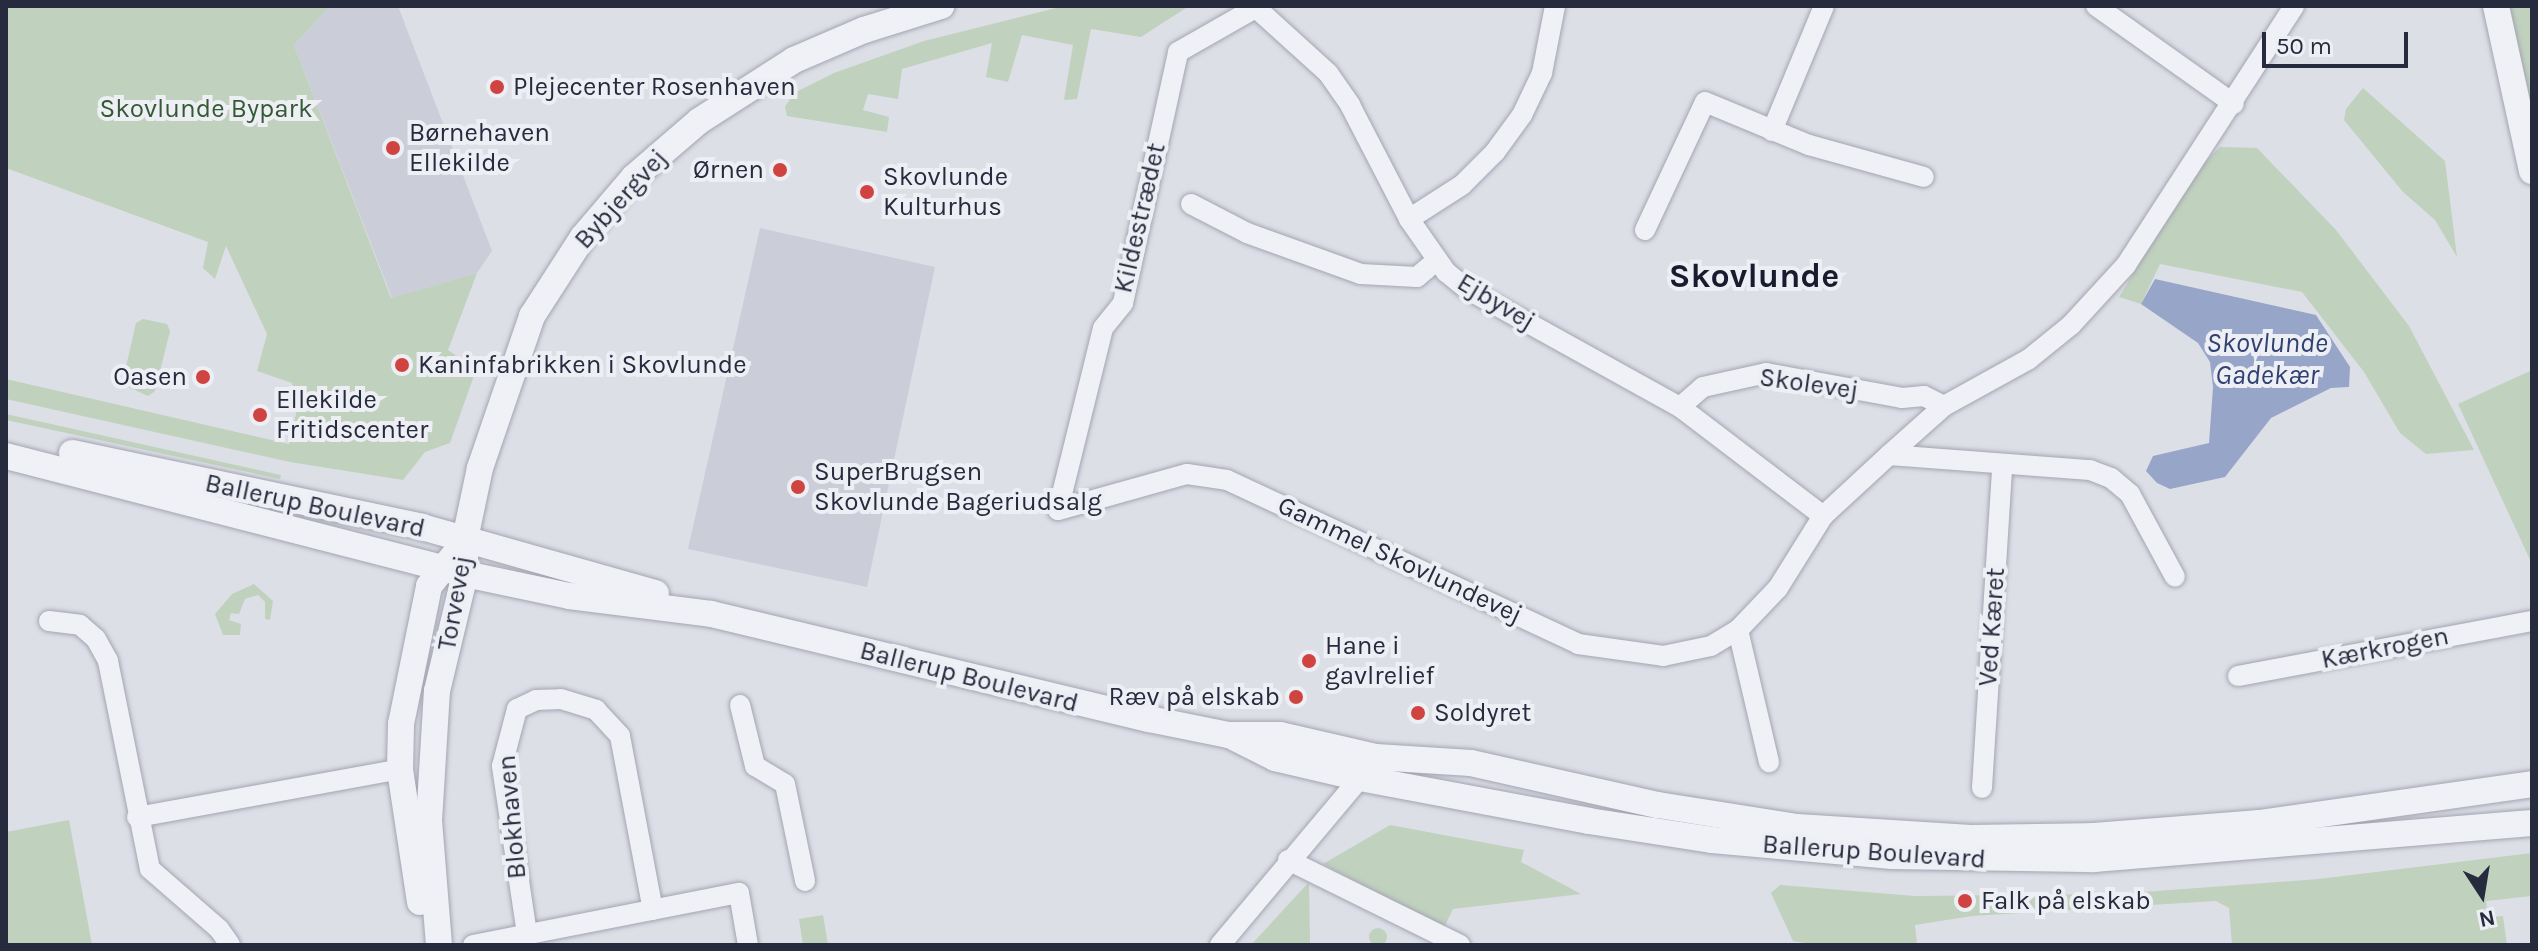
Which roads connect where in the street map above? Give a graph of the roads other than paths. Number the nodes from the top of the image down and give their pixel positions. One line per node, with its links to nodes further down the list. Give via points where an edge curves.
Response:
1 (941, 6): 24 (street, Bybjergvej, via 864,30 794,60 699,121 634,177 583,237 532,316 480,468)
2 (1555, 6): 13 (street, via 1542,73 1522,115 1462,185)
3 (1824, 6): 9 (street)
4 (2096, 6): 8 (street)
5 (2294, 6): 8 (street, Gammel Skovlundevej)
6 (2496, 6): 10 (street)
7 (1254, 7): 13 (street, Ejbyvej, via 1328,73); 22 (street, Kildestrædet, via 1178,52 1123,303 1103,328)
8 (2234, 104): 16 (street, Gammel Skovlundevej, via 2126,265 2071,325 2029,359)
9 (1772, 131): 11 (street); 14 (street, via 1705,102)
10 (2532, 171)
11 (1924, 177)
12 (1191, 204): 15 (street, via 1247,233 1361,274 1417,277)
13 (1409, 219): 15 (street, Ejbyvej)
14 (1645, 230)
15 (1436, 261): 17 (street, Ejbyvej, via 1467,289)
16 (1944, 406): 17 (street, Skolevej, via 1924,396 1902,398 1766,373 1703,387); 19 (street, Gammel Skovlundevej)
17 (1680, 407): 23 (street, Ejbyvej)
18 (6, 439): 24 (street, Ballerup Boulevard)
19 (1889, 455): 21 (street); 23 (street, Gammel Skovlundevej)
20 (6, 456): 25 (street, Ballerup Boulevard)
21 (2002, 466): 26 (street, via 2090,470 2111,478 2130,494); 37 (street, Ved Kæret)
22 (1058, 510): 30 (street, Gammel Skovlundevej, via 1187,474 1227,480 1578,644 1672,656 1711,646)
23 (1823, 516): 30 (street, Gammel Skovlundevej, via 1778,588)
24 (465, 539): 25 (street, Torvevej); 27 (street, Ballerup Boulevard, via 633,584)
25 (455, 571): 27 (street, Ballerup Boulevard, via 569,596); 35 (street, Torvevej, via 429,586 401,724); 46 (street, Torvevej, via 430,761)
26 (2175, 577)
27 (711, 614): 34 (street, Ballerup Boulevard, via 1228,735 1275,758)
28 (49, 621): 38 (street, via 80,625 96,639 108,661)
29 (2532, 621): 31 (street, Kærkrogen)
30 (1738, 630): 33 (street)
31 (2238, 676)
32 (740, 705): 41 (street, via 755,766 785,784)
33 (1769, 762)
34 (1363, 767): 36 (street, Ballerup Boulevard, via 1461,761 1658,805 1783,825 1971,838 2213,828); 39 (street, Ballerup Boulevard, via 1712,840 1975,860 2163,855); 40 (street)
35 (400, 769): 38 (street); 45 (street, Torvevej)
36 (2532, 784)
37 (1982, 788)
38 (137, 817): 44 (street, via 150,869)
39 (2532, 823)
40 (1288, 860): 49 (street); 50 (street)
41 (805, 881)
42 (653, 910): 43 (street); 43 (street, Blokhaven, via 620,736 596,710 561,699 536,700 517,709 502,766); 48 (street, via 739,893)
43 (527, 934): 47 (street)
44 (230, 945)
45 (428, 945)
46 (439, 945)
47 (473, 945)
48 (748, 945)
49 (1220, 945)
50 (1460, 945)

